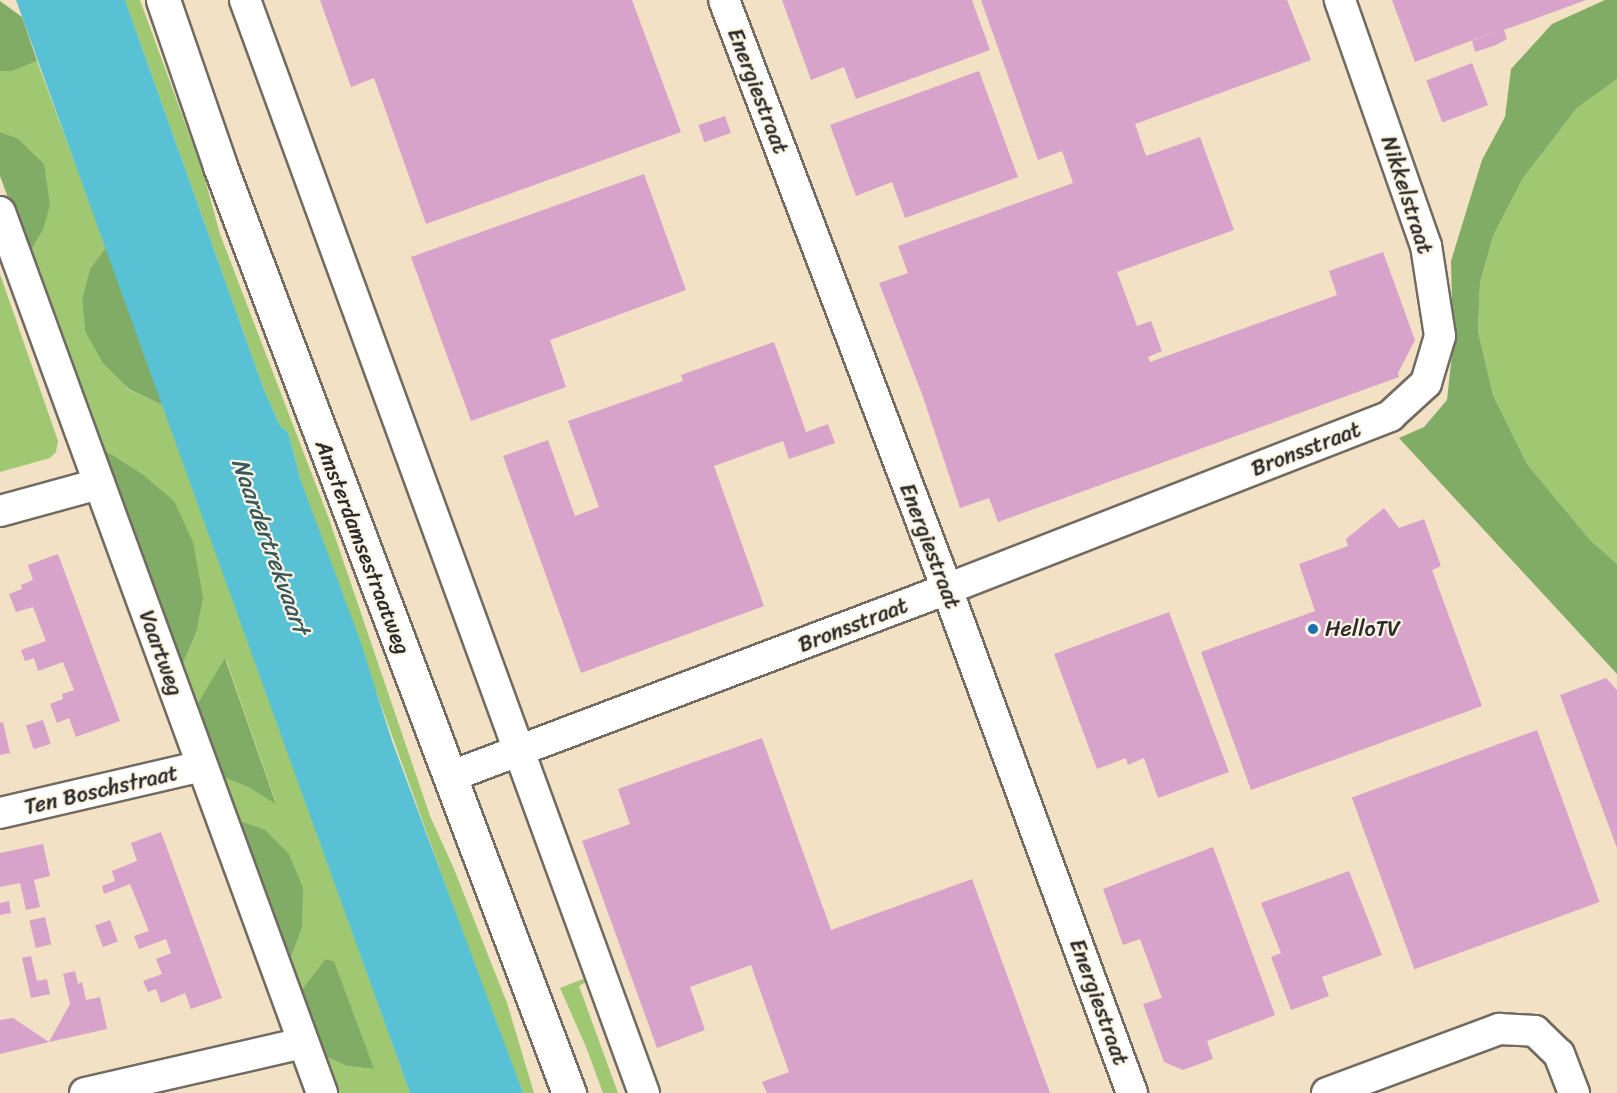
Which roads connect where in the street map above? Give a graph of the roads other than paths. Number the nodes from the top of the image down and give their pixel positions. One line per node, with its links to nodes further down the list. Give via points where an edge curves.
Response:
1 (163, 0): 12 (street, Amsterdamsestraatweg, via 220,166)
2 (245, 0): 10 (street)
3 (724, 0): 9 (street, Energiestraat)
4 (1340, 0): 6 (street, Nikkelstraat, via 1426,246 1440,336 1426,383)
5 (0, 212): 7 (street, Vaartweg)
6 (1390, 416): 9 (street, Bronsstraat)
7 (99, 484): 8 (street); 11 (street, Vaartweg)
8 (0, 511)
9 (947, 589): 10 (street, Bronsstraat); 19 (street, Energiestraat)
10 (521, 751): 12 (street, Bronsstraat); 18 (street)
11 (202, 766): 13 (street, Ten Boschstraat); 14 (street, Vaartweg)
12 (449, 777): 17 (street, Amsterdamsestraatweg)
13 (0, 813)
14 (303, 1044): 15 (street); 16 (street, Vaartweg)
15 (85, 1093)
16 (322, 1093)
17 (569, 1093)
18 (644, 1093)
19 (1132, 1093)
20 (1327, 1093): 21 (street, via 1499,1029 1536,1031 1559,1054)
21 (1574, 1093)

